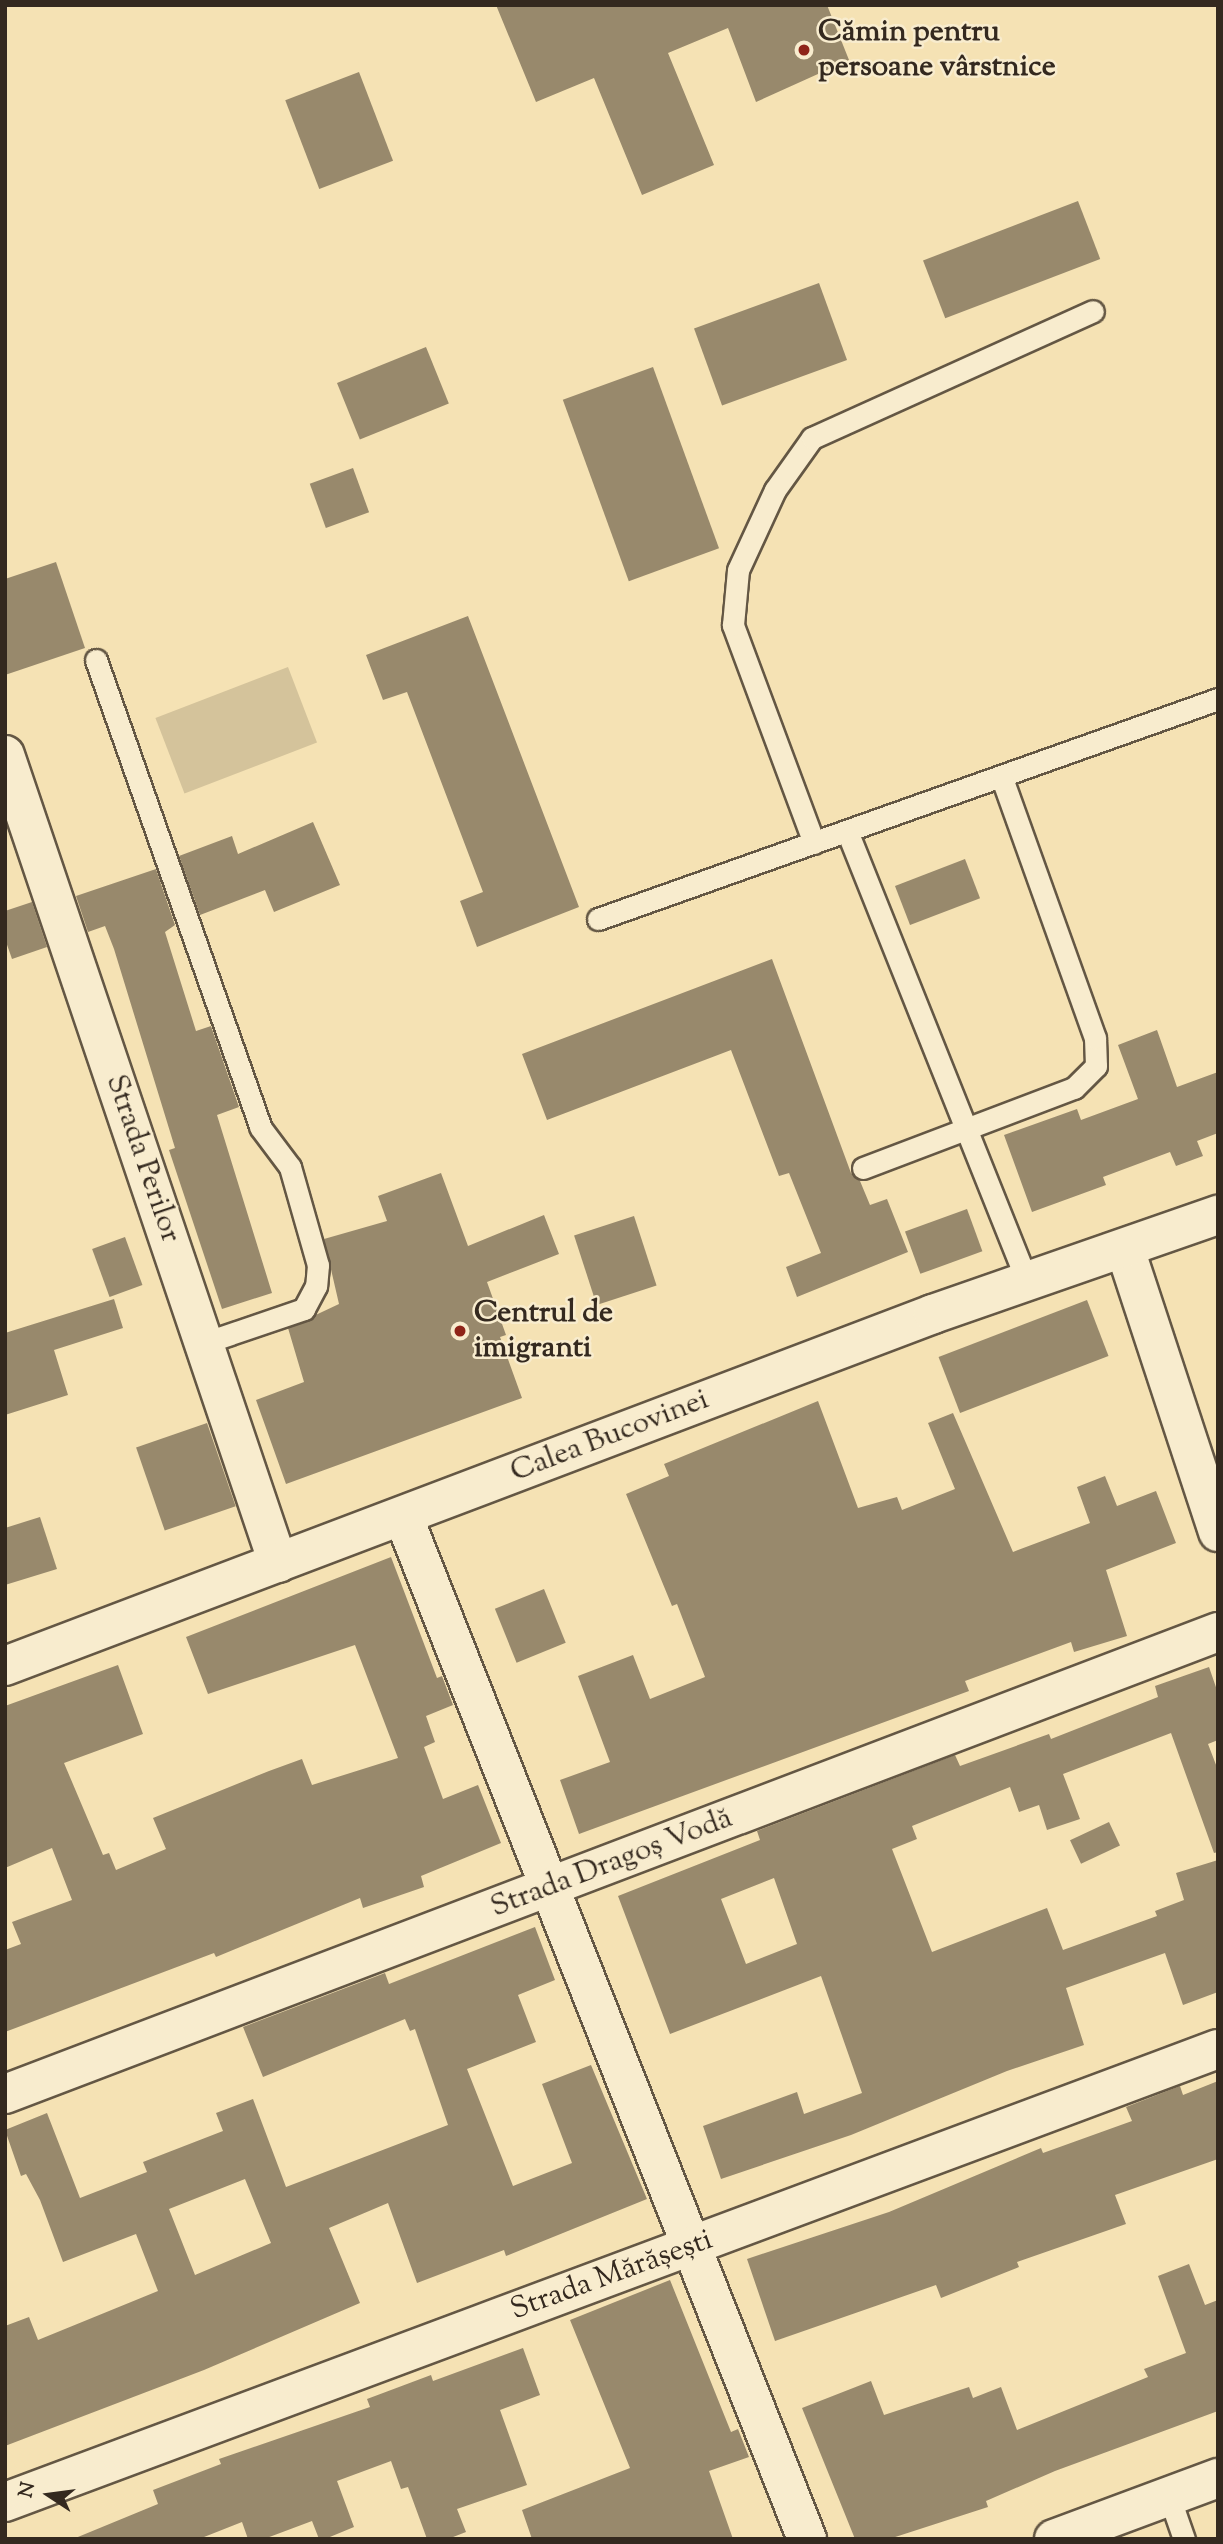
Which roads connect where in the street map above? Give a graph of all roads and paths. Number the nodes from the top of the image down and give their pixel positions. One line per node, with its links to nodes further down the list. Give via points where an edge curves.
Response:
1 (1093, 311): 7 (lane, via 812,438 775,490 737,570 733,625)
2 (96, 660): 14 (lane, via 260,1126 290,1167 318,1265 316,1286 304,1309)
3 (1218, 699): 5 (lane)
4 (5, 755): 14 (street, Strada Perilor)
5 (1001, 776): 6 (lane); 9 (lane, via 1095,1038 1096,1066 1074,1088)
6 (847, 831): 7 (lane); 9 (lane)
7 (814, 842): 8 (lane)
8 (598, 919)
9 (965, 1129): 10 (lane); 13 (lane)
10 (863, 1168)
11 (1218, 1215): 12 (street, Calea Bucovinei)
12 (1125, 1249): 13 (street, Calea Bucovinei); 16 (street)
13 (1027, 1282): 15 (street, Calea Bucovinei)
14 (204, 1343): 17 (street, Strada Perilor)
15 (403, 1516): 17 (street, Calea Bucovinei); 20 (street)
16 (1218, 1532)
17 (278, 1563): 19 (street, Calea Bucovinei)
18 (1218, 1632): 20 (street, Strada Dragoș Vodă)
19 (5, 1666)
20 (550, 1888): 22 (street, Strada Dragoș Vodă); 23 (street)
21 (1218, 2049): 23 (street, Strada Mărășești)
22 (5, 2094)
23 (691, 2247): 26 (street, Strada Mărășești); 27 (street)
24 (1218, 2478): 25 (street)
25 (1169, 2496): 28 (street); 29 (lane)
26 (5, 2502)
27 (807, 2539)
28 (1054, 2539)
29 (1184, 2539)

